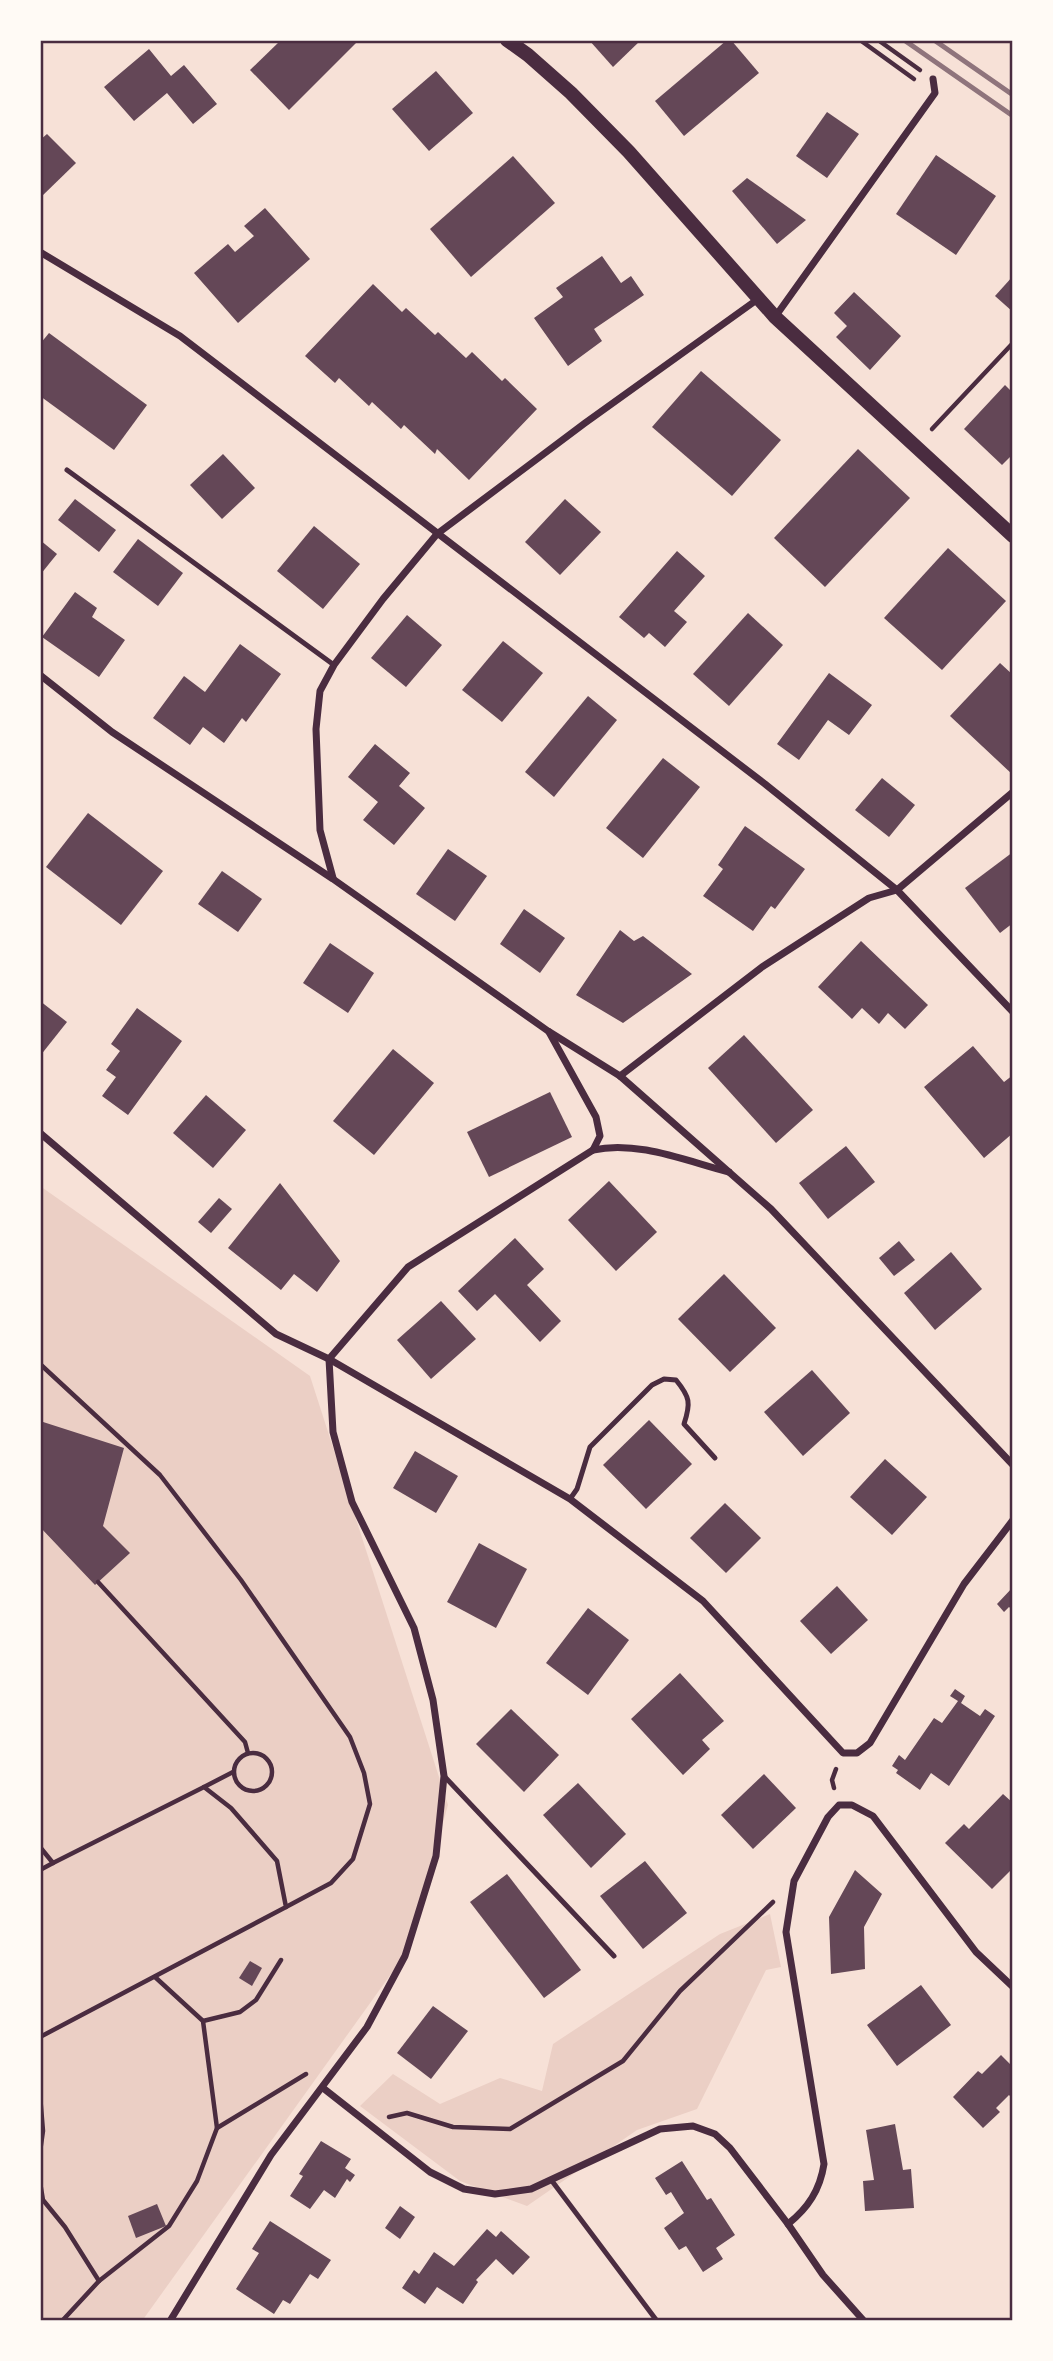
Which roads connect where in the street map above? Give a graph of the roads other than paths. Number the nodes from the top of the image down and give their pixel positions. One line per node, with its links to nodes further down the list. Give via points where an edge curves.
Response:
1 (507, 40): 4 (main road, via 571,93 619,142)
2 (933, 79): 5 (street, via 935,93)
3 (40, 252): 7 (street, via 180,336)
4 (758, 299): 5 (main road); 7 (street)
5 (775, 317): 8 (main road)
6 (67, 470): 9 (lane)
7 (437, 534): 9 (street); 13 (street)
8 (1013, 536)
9 (334, 666): 12 (street, via 320,691 316,729 320,830)
10 (40, 675): 12 (street, via 112,732)
11 (1013, 792): 13 (street)
12 (334, 879): 15 (street)
13 (897, 890): 14 (street); 16 (street, via 869,898 762,967)
14 (1013, 1012)
15 (548, 1031): 16 (street); 18 (street, via 596,1117 600,1136)
16 (620, 1076): 19 (street)
17 (40, 1133): 20 (street, via 276,1334)
18 (593, 1150): 19 (street, via 632,1148); 20 (street, via 408,1267)
19 (730, 1172): 22 (street, via 771,1209)
20 (330, 1359): 23 (street); 25 (street, via 333,1432 352,1502 414,1628 433,1700)
21 (715, 1458): 23 (lane, via 684,1424 690,1407 686,1392 676,1380 664,1379 652,1385 590,1447)
22 (1013, 1465)
23 (570, 1499): 24 (street, via 703,1601 843,1753 857,1753 870,1742 964,1584)
24 (1013, 1520)
25 (444, 1776): 26 (lane); 28 (street, via 436,1856 405,1956 367,2027)
26 (614, 1956)
27 (1013, 1987): 30 (street, via 976,1952 873,1816 852,1805 839,1805 794,1881 786,1932 824,2164 815,2194)
28 (323, 2088): 29 (street, via 430,2172 464,2189 495,2194 531,2189); 31 (street, via 271,2155)
29 (552, 2180): 30 (street, via 660,2129 693,2126 715,2134 730,2148); 32 (lane)
30 (788, 2224): 33 (street, via 823,2275)
31 (170, 2321)
32 (657, 2321)
33 (864, 2321)

